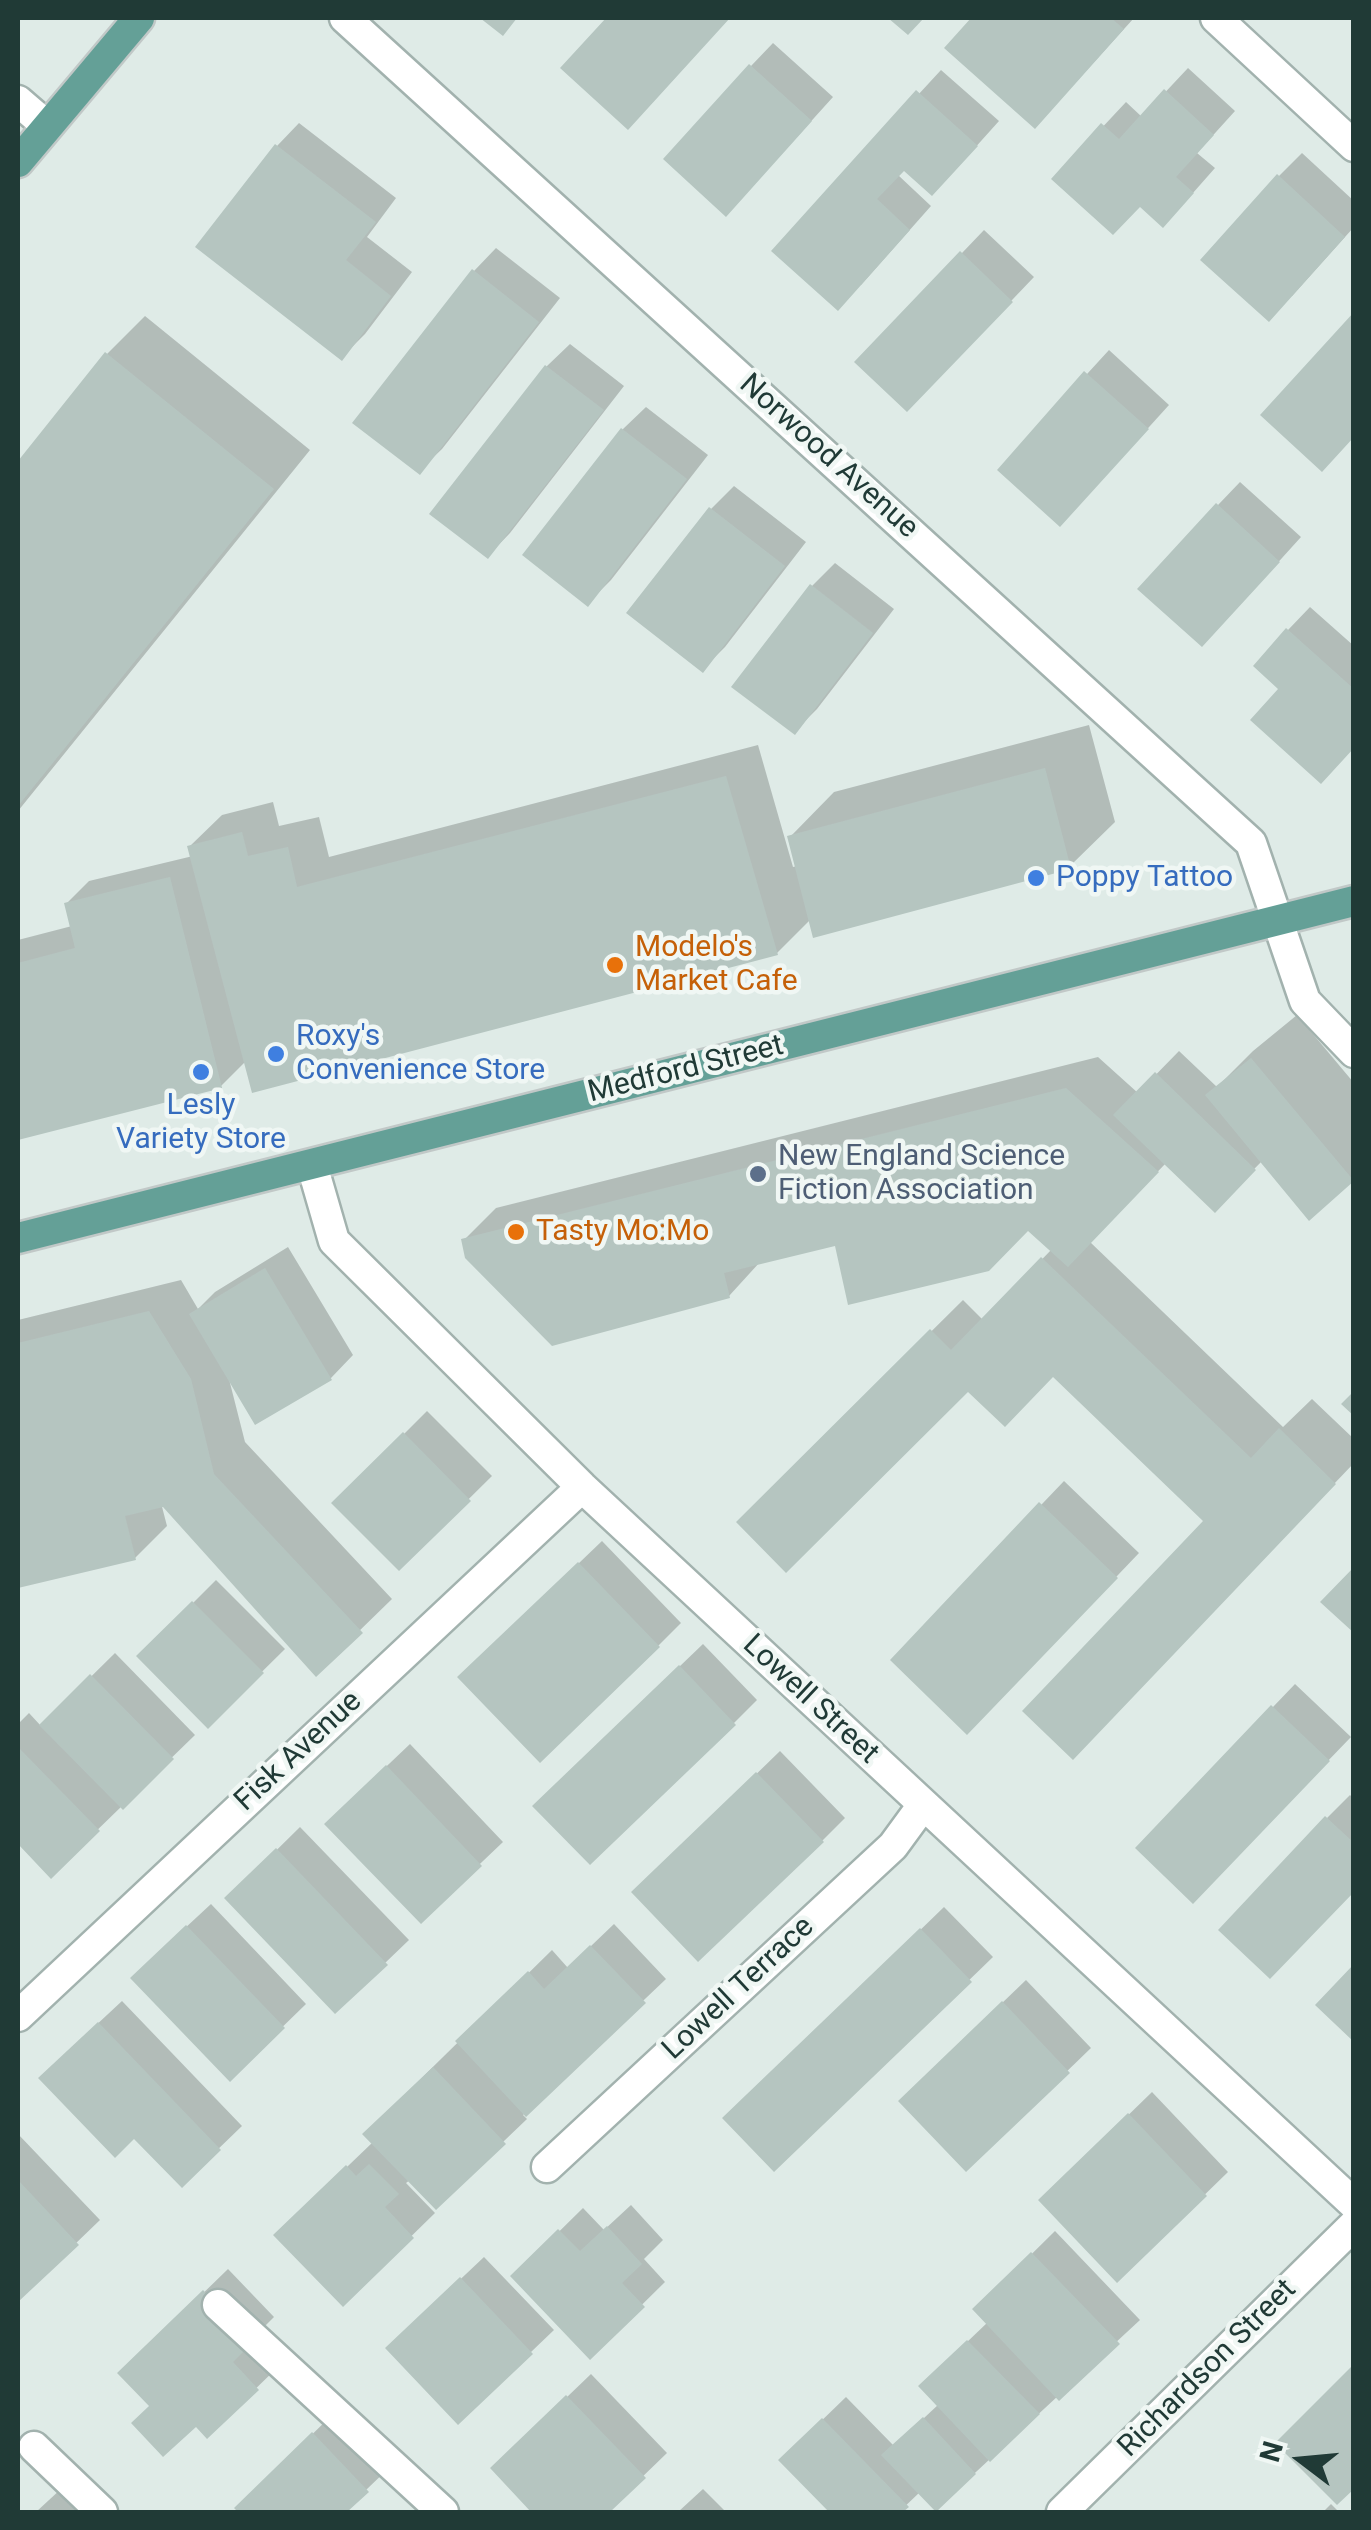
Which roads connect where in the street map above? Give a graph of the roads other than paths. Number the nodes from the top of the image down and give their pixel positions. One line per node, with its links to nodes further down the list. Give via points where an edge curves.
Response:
1 (345, 18): 9 (street, Norwood Avenue, via 1251,843)
2 (1216, 18): 6 (street)
3 (132, 20): 5 (main road)
4 (18, 100): 5 (street)
5 (47, 126): 7 (main road)
6 (1354, 146)
7 (18, 162)
8 (1354, 901): 9 (main road, Medford Street)
9 (1278, 919): 10 (street, Norwood Avenue, via 1305,1001); 11 (main road, Medford Street)
10 (1354, 1052)
11 (312, 1165): 12 (main road, Medford Street); 13 (street, Lowell Street, via 334,1241)
12 (18, 1238)
13 (582, 1488): 14 (street, Lowell Street); 15 (street, Fisk Avenue)
14 (923, 1805): 16 (street, Lowell Terrace, via 893,1846); 17 (street, Lowell Street)
15 (18, 2016)
16 (547, 2167)
17 (1354, 2204)
18 (1354, 2225): 23 (street, Richardson Street)
19 (218, 2305): 22 (street)
20 (34, 2447): 21 (street)
21 (102, 2512)
22 (443, 2512)
23 (1062, 2512)

